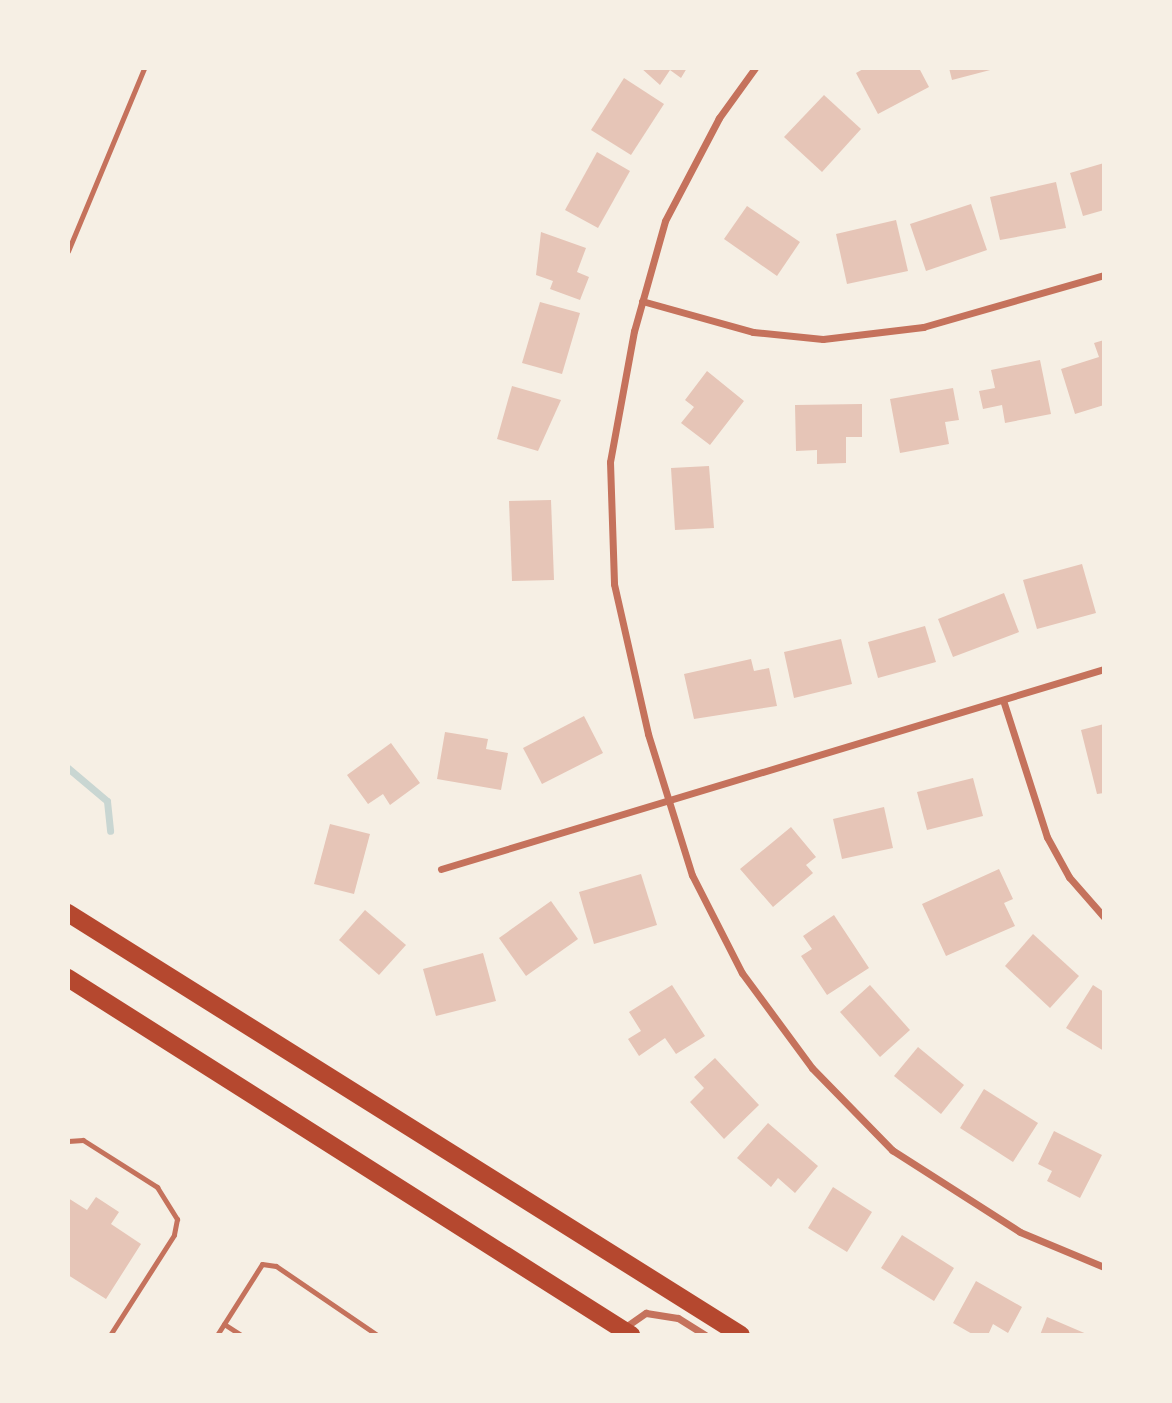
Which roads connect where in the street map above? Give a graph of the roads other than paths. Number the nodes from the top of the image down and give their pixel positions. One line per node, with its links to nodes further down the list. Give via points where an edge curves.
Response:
1 (144, 68): 3 (lane)
2 (755, 68): 5 (street, via 719,118 665,220)
3 (68, 251)
4 (1104, 275): 5 (street, via 923,327 823,340 753,332)
5 (642, 301): 8 (street, via 610,462 614,584)
6 (1104, 669): 7 (street)
7 (1003, 700): 8 (street); 11 (street, via 1047,837 1069,877)
8 (669, 800): 9 (street); 14 (street, via 692,876 742,973 813,1068 892,1150 1020,1232)
9 (441, 869)
10 (68, 913): 22 (main road)
11 (1104, 917)
12 (68, 978): 16 (main road)
13 (68, 1141): 17 (lane, via 83,1140 157,1186 177,1219 174,1235)
14 (1104, 1267)
15 (224, 1324): 18 (lane); 19 (lane); 20 (lane, via 262,1264 276,1266)
16 (621, 1332): 21 (street, via 646,1313 678,1318)
17 (110, 1335)
18 (217, 1335)
19 (241, 1335)
20 (377, 1335)
21 (705, 1335)
22 (741, 1335)

